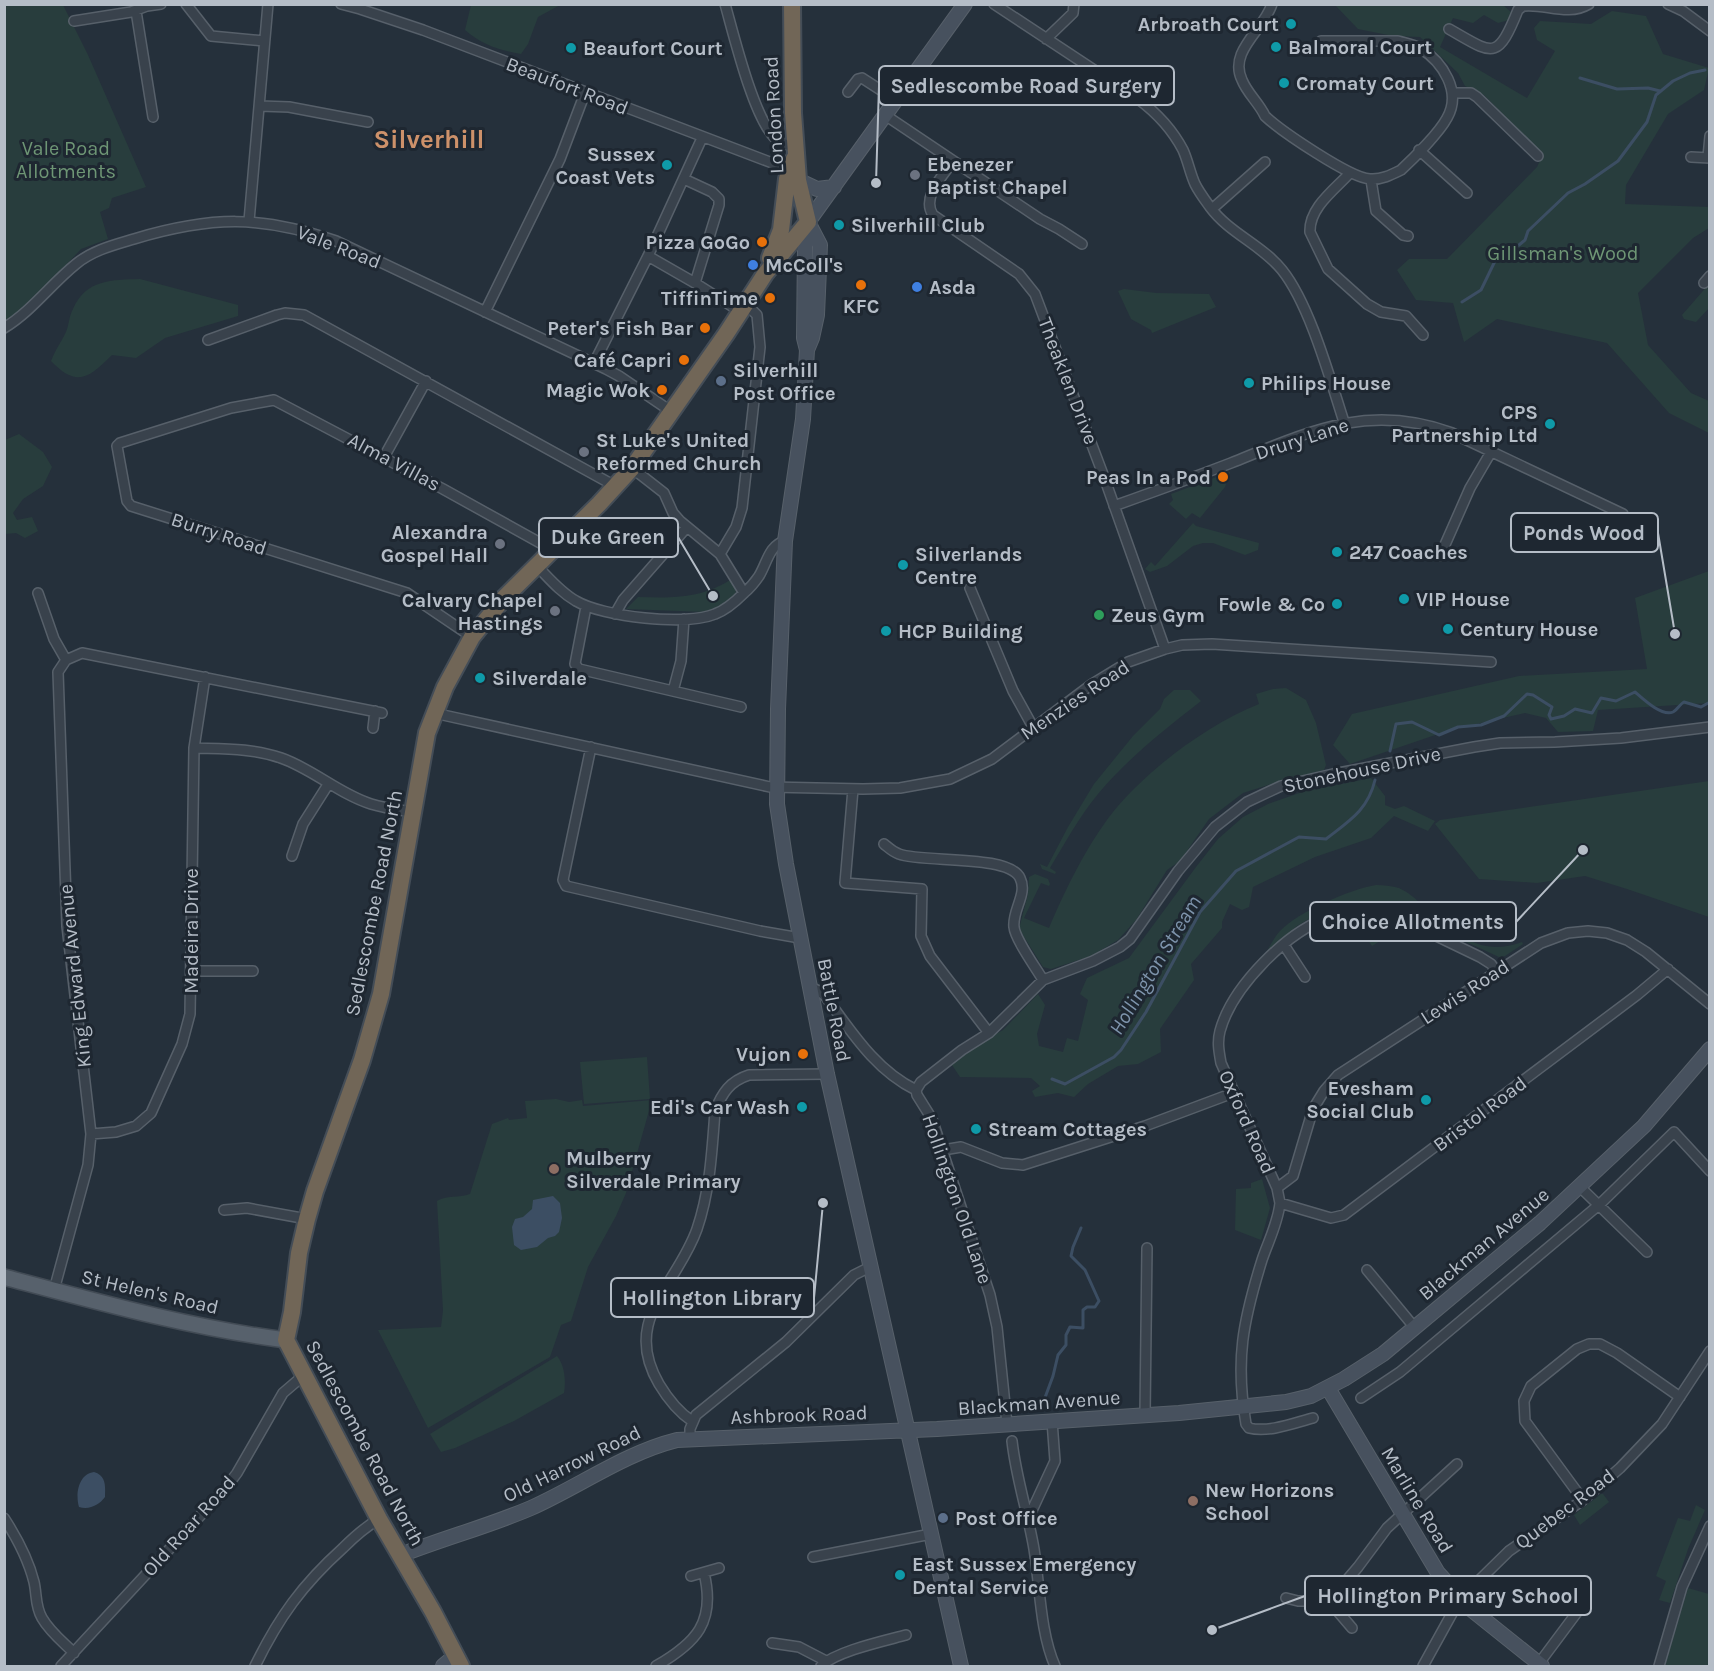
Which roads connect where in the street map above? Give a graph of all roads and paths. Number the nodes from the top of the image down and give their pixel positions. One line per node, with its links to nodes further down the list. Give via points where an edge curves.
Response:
1 (160, 4): 13 (street)
2 (186, 4): 18 (street, via 211,36)
3 (268, 4): 18 (street)
4 (341, 4): 21 (street, Beaufort Road, via 423,30)
5 (725, 4): 31 (street, via 767,128)
6 (792, 4): 31 (highway, London Road)
7 (965, 4): 23 (street)
8 (994, 4): 17 (street)
9 (1074, 4): 17 (street, via 1073,13)
10 (1272, 4): 38 (street, via 1240,55 1242,82 1271,121)
11 (1588, 4): 15 (street, via 1568,10 1523,6 1502,45 1494,50 1485,50)
12 (1668, 4): 16 (street)
13 (140, 7): 14 (street); 26 (street)
14 (74, 21)
15 (1449, 29)
16 (1710, 31)
17 (1046, 39): 44 (street, via 1153,110 1170,129 1196,185)
18 (264, 41): 24 (street)
19 (1321, 41): 22 (street, via 1410,44 1438,64)
20 (848, 92): 23 (street, via 862,78)
21 (585, 93): 29 (street, Beaufort Road); 53 (street, via 560,159)
22 (1452, 93): 30 (street, via 1448,116); 32 (street, via 1471,93 1477,97)
23 (896, 100): 25 (street)
24 (260, 106): 27 (street, via 289,107); 45 (street)
25 (885, 115): 35 (street); 42 (street)
26 (153, 117)
27 (368, 122)
28 (1710, 136): 34 (street)
29 (702, 138): 37 (street, Beaufort Road); 39 (street)
30 (1419, 150): 41 (street, via 1401,170); 43 (street)
31 (796, 151): 40 (highway, London Road); 50 (highway, via 787,179 781,230)
32 (1538, 156)
33 (1691, 157): 34 (street)
34 (1709, 158)
35 (953, 161): 48 (street); 66 (street, Theaklen Drive, via 932,193 930,210 1018,274 1035,294)
36 (1264, 162): 44 (street)
37 (775, 164)
38 (1349, 174): 41 (street); 55 (street, via 1313,216 1310,232 1328,269 1367,304 1382,312 1406,316)
39 (684, 179): 49 (street); 51 (street, via 719,199)
40 (798, 180): 42 (street, via 817,189); 46 (highway, London Road)
41 (1371, 180): 47 (street, via 1376,211)
42 (834, 187): 46 (street)
43 (1467, 193)
44 (1212, 209): 61 (street, via 1282,269 1298,294)
45 (249, 220): 53 (street, Vale Road, via 336,241); 54 (street, Vale Road, via 191,225 98,250 76,263)
46 (808, 222): 50 (highway, Sedlescombe Road North); 69 (street, Battle Road, via 803,419)
47 (1408, 236)
48 (1082, 244)
49 (648, 256): 51 (street); 57 (street)
50 (765, 274): 52 (highway, Sedlescombe Road North)
51 (695, 283): 52 (street)
52 (744, 308): 60 (highway, Sedlescombe Road North); 71 (street, via 757,315 760,328 758,375 742,508)
53 (485, 312): 57 (street, Vale Road)
54 (4, 328)
55 (1423, 335)
56 (208, 340): 58 (street, via 294,313)
57 (594, 363): 60 (street, Vale Road)
58 (426, 381): 63 (street); 65 (street)
59 (231, 408): 63 (street, Alma Villas, via 274,399); 80 (street, Burry Road, via 120,443 117,446 131,506 407,593)
60 (672, 412): 64 (highway, Sedlescombe Road North)
61 (1344, 422): 62 (street, Drury Lane, via 1397,420 1430,425); 66 (street, Drury Lane)
62 (1491, 452): 67 (street, Drury Lane); 72 (street, via 1470,488)
63 (384, 457): 70 (street, Alma Villas)
64 (632, 468): 65 (highway, Sedlescombe Road North); 68 (street, via 664,493 673,513)
65 (615, 486): 70 (highway, Sedlescombe Road North)
66 (1114, 506): 81 (street, Theaklen Drive)
67 (1623, 514)
68 (687, 527): 71 (street); 78 (street, via 629,592)
69 (785, 541): 76 (street, via 773,547 760,575); 94 (street, Battle Road)
70 (551, 549): 73 (highway, Sedlescombe Road North)
71 (720, 554): 76 (street)
72 (1440, 556)
73 (536, 565): 77 (street, via 559,589); 80 (highway, Sedlescombe Road North)
74 (970, 588): 88 (street, via 1013,691)
75 (38, 593): 82 (street)
76 (744, 593): 79 (street, via 716,614)
77 (586, 607): 78 (street); 85 (street, via 575,664 579,669)
78 (615, 614): 79 (street)
79 (684, 619): 85 (street, via 681,661)
80 (472, 637): 87 (highway, Sedlescombe Road North)
81 (1165, 649): 83 (street, Menzies Road, via 1212,644); 88 (street, Menzies Road, via 1128,662)
82 (66, 660): 84 (street, via 82,653); 114 (street, King Edward Avenue, via 58,672 67,926)
83 (1491, 662)
84 (205, 677): 90 (street, via 379,712); 92 (street, Madeira Drive)
85 (673, 691): 86 (street)
86 (741, 707)
87 (434, 713): 91 (street, Menzies Road); 96 (highway, Sedlescombe Road North)
88 (1033, 727): 95 (street, Menzies Road, via 992,759 950,779 900,788)
89 (1710, 727): 106 (street, Stonehouse Drive, via 1621,738 1500,743 1281,786 1247,801 1215,827 1130,939 1093,961)
90 (373, 728)
91 (591, 747): 94 (street, Menzies Road); 99 (street, via 563,880 566,886)
92 (194, 748): 93 (street, via 279,757); 102 (street, Madeira Drive)
93 (329, 783): 96 (street, via 371,804); 98 (street, via 303,824)
94 (776, 788): 95 (street, Menzies Road); 99 (street, Battle Road)
95 (853, 789): 109 (street, via 845,883 922,889 921,936 930,956)
96 (412, 812): 122 (highway, Sedlescombe Road North, via 381,994)
97 (884, 844): 106 (street, via 901,855 987,863 1004,866 1017,874 1023,891 1013,924 1015,933)
98 (292, 856)
99 (800, 938): 107 (street, Battle Road)
100 (1284, 945): 104 (street, Oxford Road, via 1306,928 1332,916 1382,914 1410,922 1480,957); 105 (street); 113 (street, Oxford Road, via 1265,962 1233,1003 1220,1032 1221,1063)
101 (1668, 969): 104 (street, Lewis Road, via 1627,940 1588,931 1553,937); 108 (street, Lewis Road); 119 (street, Bristol Road, via 1344,1215 1331,1218)
102 (191, 971): 103 (street); 114 (street, Madeira Drive, via 190,1014 182,1044 152,1113 136,1126)
103 (253, 971)
104 (1496, 971): 118 (street, Lewis Road, via 1338,1075 1313,1109 1293,1176)
105 (1305, 977)
106 (1043, 980): 109 (street, Stonehouse Drive)
107 (810, 987): 111 (street, Battle Road); 112 (street, Hollington Old Lane, via 825,996 871,1056)
108 (1710, 1004)
109 (989, 1033): 112 (street, Stonehouse Drive, via 921,1082)
110 (1710, 1049): 117 (street, Blackman Avenue, via 1644,1126)
111 (827, 1074): 125 (street, Battle Road); 139 (street, via 749,1075 728,1086 720,1098 715,1111 705,1203 687,1253 650,1315 646,1335 645,1353 651,1370 675,1408)
112 (916, 1090): 115 (street, Hollington Old Lane)
113 (1233, 1093): 115 (street, via 1023,1165 1002,1163 961,1147); 118 (street, Oxford Road)
114 (91, 1134): 128 (street, King Edward Avenue, via 88,1166)
115 (943, 1150): 141 (street, Hollington Old Lane, via 990,1295)
116 (1710, 1171): 120 (street, via 1674,1132)
117 (1580, 1187): 120 (street); 129 (street, Blackman Avenue)
118 (1277, 1188): 119 (street, Oxford Road)
119 (1280, 1203): 136 (street, Oxford Road, via 1246,1313 1240,1359)
120 (1600, 1204): 124 (street); 135 (street, via 1400,1372)
121 (224, 1210): 122 (street, via 247,1208)
122 (307, 1219): 130 (highway, Sedlescombe Road North)
123 (1147, 1248): 137 (street)
124 (1647, 1252)
125 (870, 1267): 139 (street, via 854,1275 786,1342); 142 (street, Battle Road)
126 (1367, 1269): 129 (street)
127 (4, 1277): 128 (main road, St Helen's Road)
128 (54, 1290): 130 (main road, St Helen's Road, via 184,1323)
129 (1415, 1328): 133 (street, Blackman Avenue, via 1362,1369)
130 (286, 1341): 132 (highway, Sedlescombe Road North)
131 (1710, 1351): 134 (street, Quebec Road)
132 (304, 1375): 149 (highway, Sedlescombe Road North); 165 (street, Old Roar Road, via 283,1393 225,1489)
133 (1328, 1388): 136 (street, Blackman Avenue, via 1286,1402); 147 (street, Marline Road)
134 (1680, 1397): 146 (street, Quebec Road, via 1662,1424); 146 (street, via 1600,1344 1577,1349 1531,1386 1524,1401 1525,1421)
135 (1361, 1398)
136 (1243, 1407): 137 (street, Blackman Avenue); 138 (street, via 1246,1424 1255,1429)
137 (1145, 1415): 140 (street, Blackman Avenue)
138 (1313, 1418)
139 (692, 1421): 143 (street)
140 (1052, 1421): 141 (street, Blackman Avenue); 150 (street, via 1054,1461)
141 (1007, 1424): 142 (street, Blackman Avenue)
142 (909, 1430): 143 (street, Ashbrook Road); 152 (street, Battle Road)
143 (690, 1439): 153 (street, Old Harrow Road, via 638,1452 530,1508)
144 (1012, 1441): 150 (street)
145 (1457, 1464): 147 (street)
146 (1583, 1500): 159 (street, Quebec Road, via 1509,1551)
147 (1402, 1513): 159 (street, Marline Road, via 1438,1573); 160 (street)
148 (4, 1518): 165 (street, via 19,1540 43,1620)
149 (379, 1519): 153 (highway, Sedlescombe Road North); 169 (street, via 314,1574 285,1612)
150 (1028, 1519): 172 (street, via 1046,1635)
151 (1710, 1526): 175 (street, via 1682,1587)
152 (931, 1534): 154 (street); 171 (street, Battle Road)
153 (401, 1555): 166 (highway, Sedlescombe Road North, via 445,1633)
154 (813, 1557)
155 (719, 1568): 156 (street)
156 (704, 1573): 157 (street); 170 (street, via 708,1604 697,1634 677,1654)
157 (691, 1576)
158 (1286, 1598): 160 (street)
159 (1460, 1599): 173 (street, Quebec Road); 174 (street, Marline Road)
160 (1329, 1601): 162 (street)
161 (1584, 1603): 174 (street)
162 (1352, 1628)
163 (906, 1635): 167 (street)
164 (772, 1643): 167 (street, via 799,1647)
165 (74, 1653): 168 (street, Old Roar Road)
166 (453, 1663)
167 (824, 1664)
168 (61, 1666)
169 (255, 1666)
170 (656, 1666)
171 (961, 1666)
172 (1055, 1666)
173 (1423, 1666)
174 (1540, 1666)
175 (1659, 1666)

